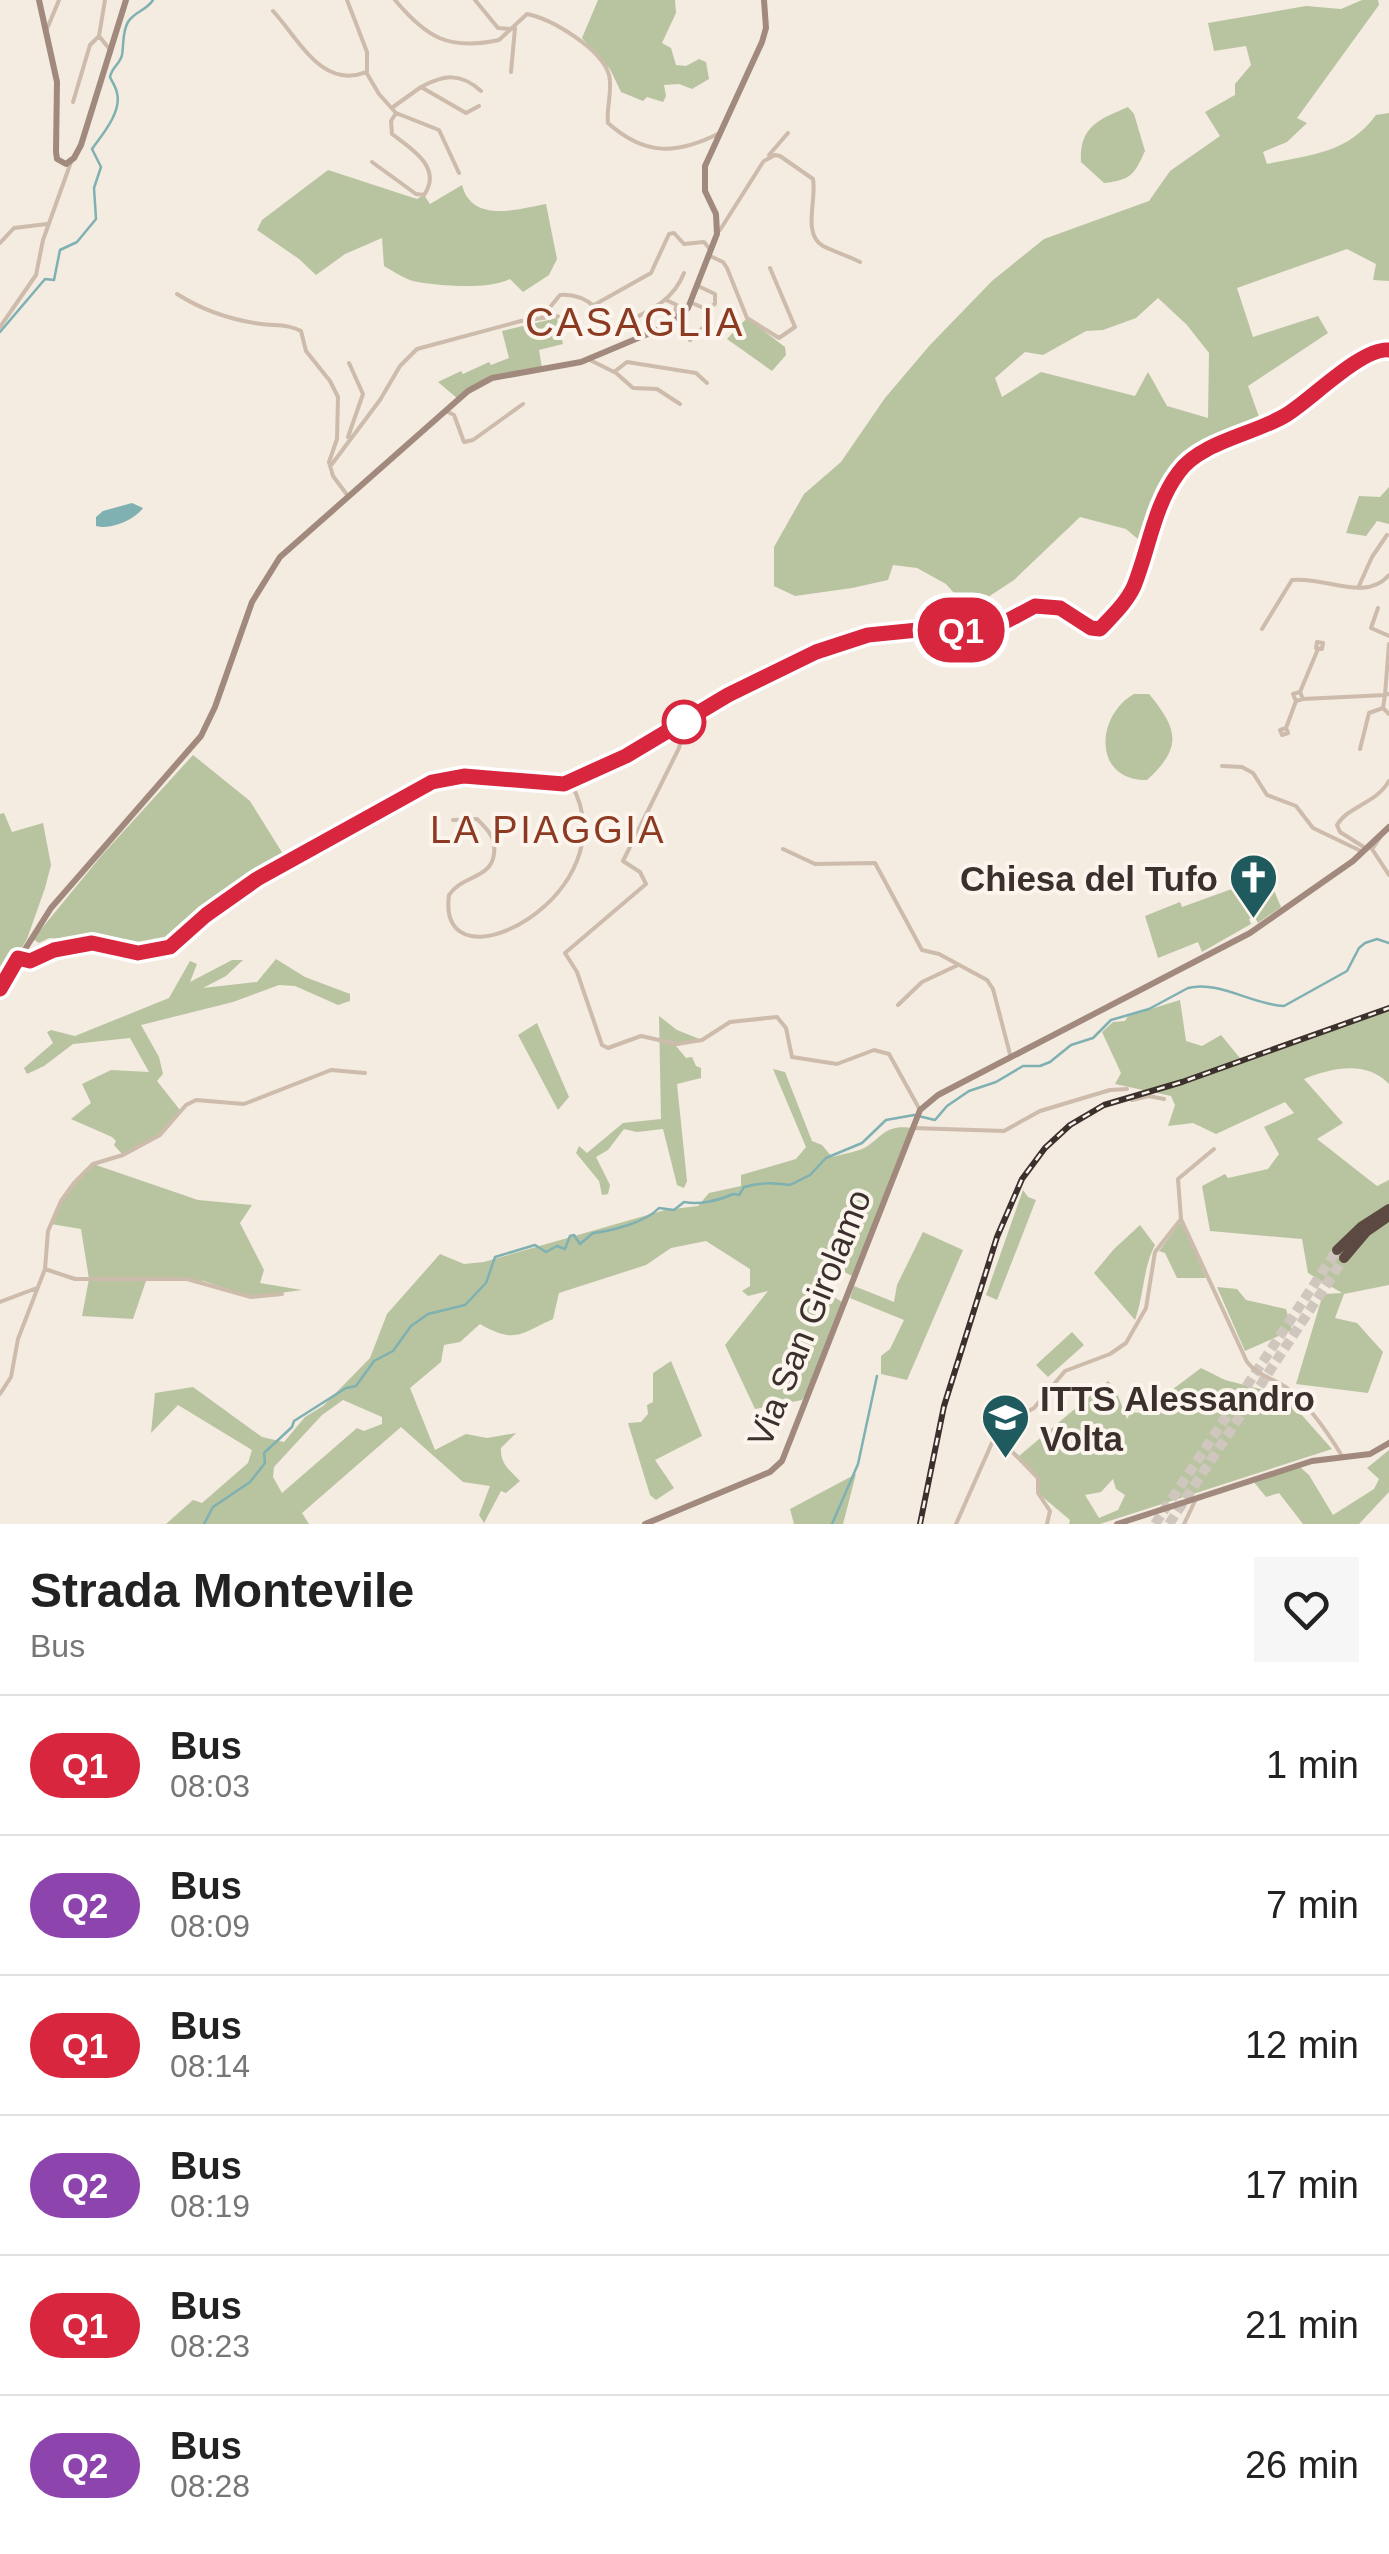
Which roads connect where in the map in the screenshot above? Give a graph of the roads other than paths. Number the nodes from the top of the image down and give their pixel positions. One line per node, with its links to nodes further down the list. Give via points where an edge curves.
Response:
1 (39, 0): 11 (street)
2 (59, 0): 11 (street)
3 (105, 0): 12 (street)
4 (126, 0): 13 (street)
5 (346, 0): 14 (street, via 367,52)
6 (395, 0): 10 (street, via 443,41 490,42)
7 (475, 0): 10 (street, via 498,28)
8 (764, 0): 22 (street, via 766,28)
9 (274, 12): 14 (street, via 329,73)
10 (513, 28): 15 (street); 22 (street, via 531,14 599,58 610,78 608,123 642,147 686,147)
11 (47, 29): 24 (street, via 57,82 57,159)
12 (98, 36): 13 (street); 18 (street)
13 (110, 51): 24 (street)
14 (366, 72): 20 (street)
15 (512, 72)
16 (421, 87): 17 (street, via 450,75); 19 (street, via 466,113); 20 (street)
17 (480, 90)
18 (73, 102)
19 (479, 106)
20 (394, 110): 25 (street, via 392,134 428,167 428,190 416,194); 26 (street, via 435,126)
21 (788, 132): 23 (street)
22 (720, 133): 28 (street, via 704,181)
23 (764, 161): 28 (street); 31 (street, via 780,156 813,179 810,226 818,244)
24 (71, 162): 27 (street)
25 (372, 162)
26 (459, 174)
27 (51, 221): 29 (street, via 14,228); 43 (street, via 34,282)
28 (717, 234): 30 (street)
29 (0, 243)
30 (710, 254): 32 (street, via 727,268 748,318 779,338 794,322); 34 (street); 38 (street, via 704,242 684,244 669,234 651,273)
31 (860, 262)
32 (770, 268)
33 (684, 273): 36 (street)
34 (698, 286): 37 (street); 39 (street, via 715,294)
35 (177, 294): 56 (street, via 230,317 301,331 306,352 338,396)
36 (666, 300): 42 (street, via 678,309); 44 (street)
37 (692, 303): 39 (street); 42 (street)
38 (594, 305): 40 (street, via 560,295); 44 (street)
39 (709, 310): 46 (street, via 709,322)
40 (542, 317): 41 (street); 55 (street, via 417,349)
41 (564, 320)
42 (668, 325): 48 (street)
43 (0, 327)
44 (612, 328): 45 (street)
45 (617, 337)
46 (690, 340)
47 (1389, 348): 72 (street, via 1359,361 1288,414 1200,453 1179,471 1134,586 1100,629 1060,608 1035,606 990,630 868,635 816,652)
48 (588, 359): 50 (street); 54 (street, via 492,378)
49 (349, 363): 55 (street, via 363,402)
50 (614, 372): 51 (street, via 627,362 696,372); 53 (street, via 633,388 657,389)
51 (707, 383)
52 (523, 404): 54 (street, via 464,442 454,415)
53 (680, 404)
54 (444, 412): 57 (street)
55 (347, 442): 56 (street)
56 (331, 467): 57 (street)
57 (348, 496): 84 (street, via 270,570 201,736 100,848)
58 (1386, 535): 60 (street)
59 (1389, 575): 60 (street, via 1373,589)
60 (1358, 588): 62 (street, via 1292,580)
61 (1378, 608): 63 (street, via 1370,628)
62 (1262, 630)
63 (1389, 636)
64 (1389, 644): 67 (street)
65 (1318, 649): 66 (street)
66 (1300, 692): 68 (street); 69 (street, via 1293,694)
67 (1387, 695): 68 (street); 70 (street)
68 (1303, 699): 69 (street)
69 (1296, 701): 73 (street)
70 (1383, 708): 71 (street); 74 (street, via 1369,713)
71 (1389, 714)
72 (681, 724): 77 (street); 93 (street, via 679,748 623,860 646,884 565,953 602,1044 608,1048 641,1036 677,1044 702,1040 730,1022 777,1017 792,1056 838,1064 884,1051)
73 (1286, 728)
74 (1360, 750)
75 (1222, 766): 82 (street, via 1253,773 1267,795 1296,806 1314,828)
76 (1389, 781): 82 (street, via 1375,799 1340,818 1340,832)
77 (570, 782): 78 (street, via 585,820 579,856 542,909 509,931 467,937 450,921 450,895 462,880 492,866 495,845 477,819); 84 (street, via 464,776 432,782 257,879 170,947 138,953 92,943 30,961)
78 (453, 820)
79 (1389, 827): 80 (street)
80 (1381, 836): 82 (street); 83 (street, via 1373,851)
81 (783, 849): 85 (street, via 815,864 875,863 922,950)
82 (1365, 850): 88 (street, via 1250,932)
83 (1389, 874)
84 (18, 958): 86 (street)
85 (958, 965): 87 (street, via 922,982); 88 (street, via 994,989)
86 (0, 989)
87 (898, 1005)
88 (1012, 1058): 93 (street, via 938,1094)
89 (365, 1073): 99 (street, via 332,1070 244,1104 186,1105 160,1135 94,1164 74,1183 48,1232)
90 (1127, 1090): 94 (street, via 1040,1111 1004,1132)
91 (1164, 1099): 92 (street)
92 (1132, 1100)
93 (920, 1110): 94 (street, Via San Girolamo)
94 (914, 1125): 108 (street, Via San Girolamo, via 782,1461)
95 (1214, 1149): 97 (street, via 1178,1179)
96 (1389, 1212): 98 (highway)
97 (1180, 1218): 104 (street, via 1155,1252 1146,1308 1126,1344 1064,1371 1034,1408 1004,1422); 106 (street, via 1247,1362 1288,1389)
98 (1340, 1254)
99 (45, 1269): 100 (street); 101 (street, via 75,1279 187,1279 251,1297)
100 (38, 1287): 102 (street); 103 (street)
101 (282, 1294)
102 (0, 1302)
103 (0, 1394)
104 (996, 1435): 109 (street); 110 (street, via 1038,1478 1050,1512)
105 (1389, 1443): 106 (street, via 1370,1454)
106 (1342, 1456): 107 (street)
107 (1198, 1497): 111 (street); 112 (street)
108 (645, 1524)
109 (956, 1524)
110 (1047, 1524)
111 (1118, 1524)
112 (1184, 1524)

